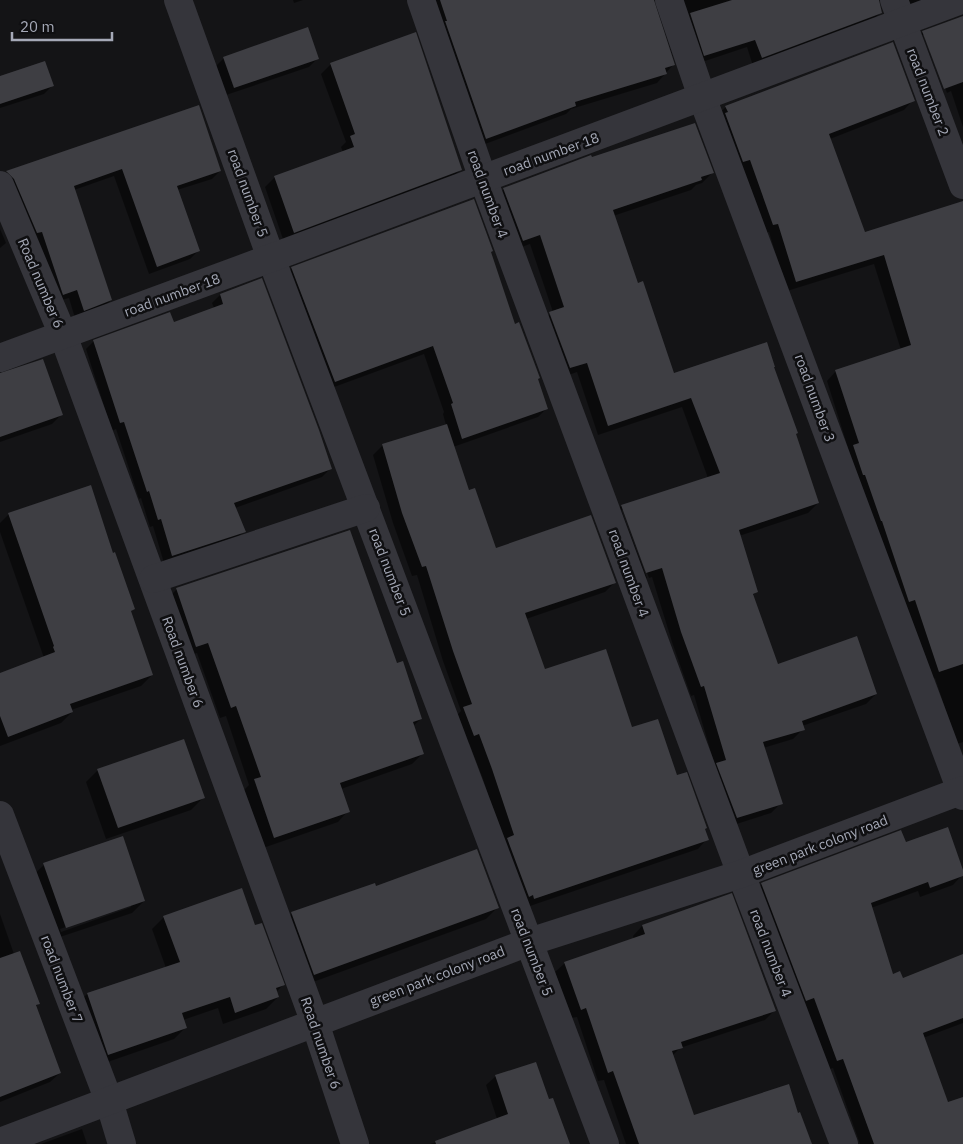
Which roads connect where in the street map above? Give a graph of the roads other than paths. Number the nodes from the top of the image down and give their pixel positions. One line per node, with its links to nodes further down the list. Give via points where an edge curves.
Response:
1 (178, 0): 10 (street, road number 5)
2 (421, 0): 7 (street, road number 4)
3 (669, 0): 6 (street, road number 3)
4 (961, 0): 5 (street, road number 18)
5 (898, 11): 6 (street, road number 18); 9 (street, road number 2)
6 (702, 97): 7 (street, road number 18); 15 (street, road number 3)
7 (483, 179): 10 (street, road number 18); 17 (street, road number 4)
8 (0, 185): 11 (street, Road number 6)
9 (963, 185)
10 (272, 258): 11 (street, road number 18); 13 (street, road number 5)
11 (63, 335): 12 (street, road number 18); 14 (street, Road number 6)
12 (0, 358)
13 (366, 508): 14 (street); 18 (street, road number 5)
14 (152, 579): 19 (street, Road number 6)
15 (962, 792): 17 (street, green park colony road)
16 (0, 816): 20 (street, road number 7)
17 (741, 874): 18 (street, green park colony road); 25 (street, road number 4)
18 (529, 942): 19 (street, green park colony road); 24 (street, road number 5)
19 (315, 1023): 20 (street, green park colony road); 23 (street, Road number 6)
20 (108, 1101): 21 (street, green park colony road); 22 (street, road number 7)
21 (0, 1142)
22 (122, 1144)
23 (355, 1144)
24 (605, 1144)
25 (844, 1144)

